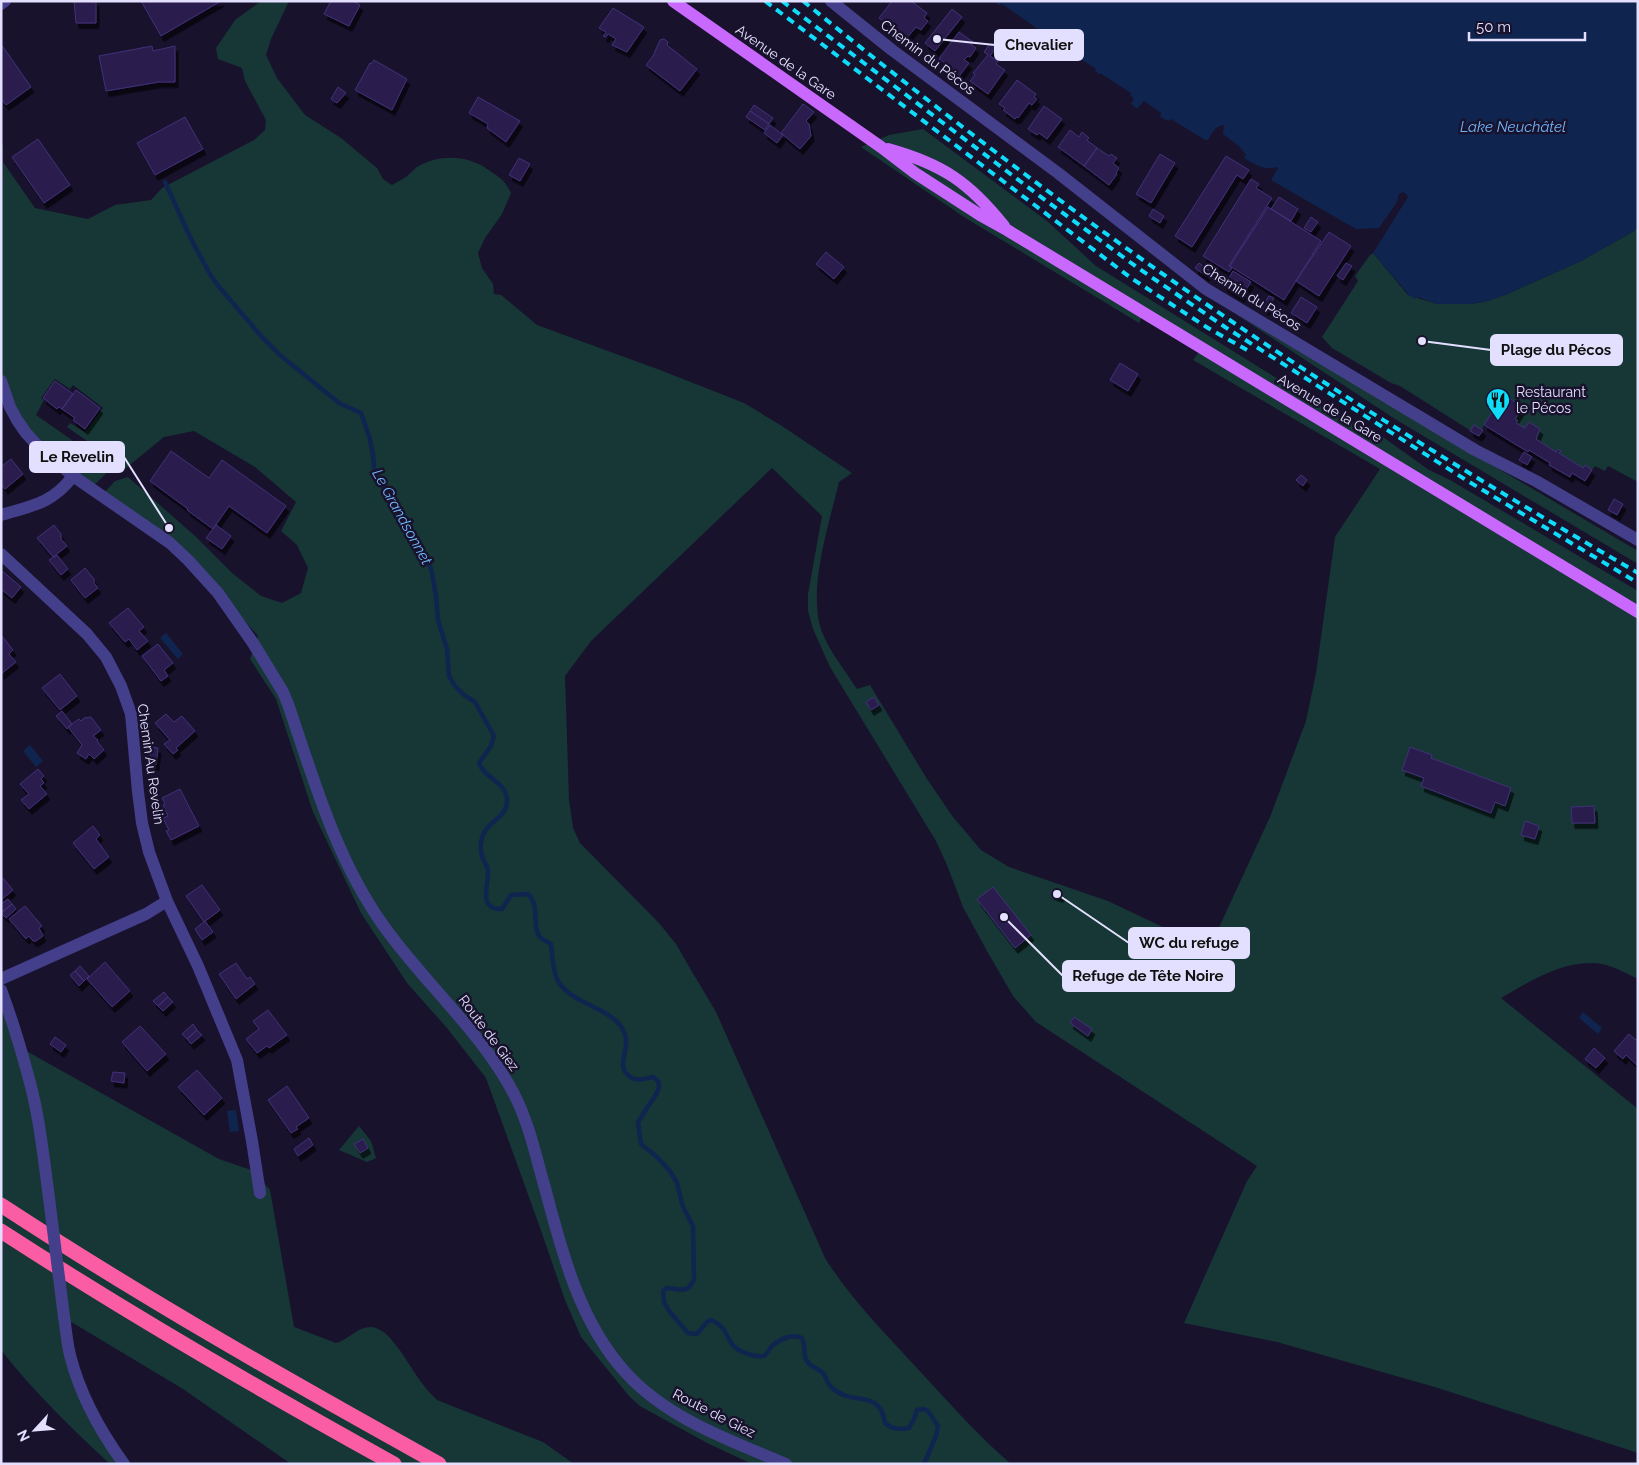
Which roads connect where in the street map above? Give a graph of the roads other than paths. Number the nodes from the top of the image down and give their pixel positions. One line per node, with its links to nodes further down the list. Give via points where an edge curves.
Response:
1 (5, 1): 4 (street)
2 (673, 1): 5 (main road, Avenue de la Gare)
3 (831, 1): 10 (street, Chemin du Pécos, via 1058,172 1206,289 1475,450)
4 (1, 4)
5 (881, 147): 6 (main road, Avenue de la Gare, via 915,173); 6 (main road, Avenue de la Gare, via 924,160 965,184)
6 (1007, 230): 12 (main road, Avenue de la Gare)
7 (1, 381): 8 (street, Route de Giez, via 10,407 26,433)
8 (72, 476): 9 (street, via 54,496); 22 (street, Route de Giez, via 170,543 218,593 253,643 283,692 323,809 360,888 386,929 494,1060 522,1110 566,1263 606,1348 626,1374 650,1396 678,1414)
9 (1, 515)
10 (1638, 540)
11 (1, 554): 13 (street, Chemin Au Revelin, via 88,634 106,657 121,686 131,714 142,823)
12 (1638, 612)
13 (167, 901): 14 (street, via 146,914); 16 (street, Chemin Au Revelin, via 238,1060)
14 (1, 979)
15 (1, 990): 19 (street, bridge, via 30,1080 39,1126 70,1356 83,1396)
16 (260, 1193)
17 (1, 1205): 21 (highway, via 175,1314)
18 (1, 1231): 20 (highway, via 136,1316)
19 (124, 1464)
20 (394, 1464)
21 (440, 1464)
22 (786, 1464)

